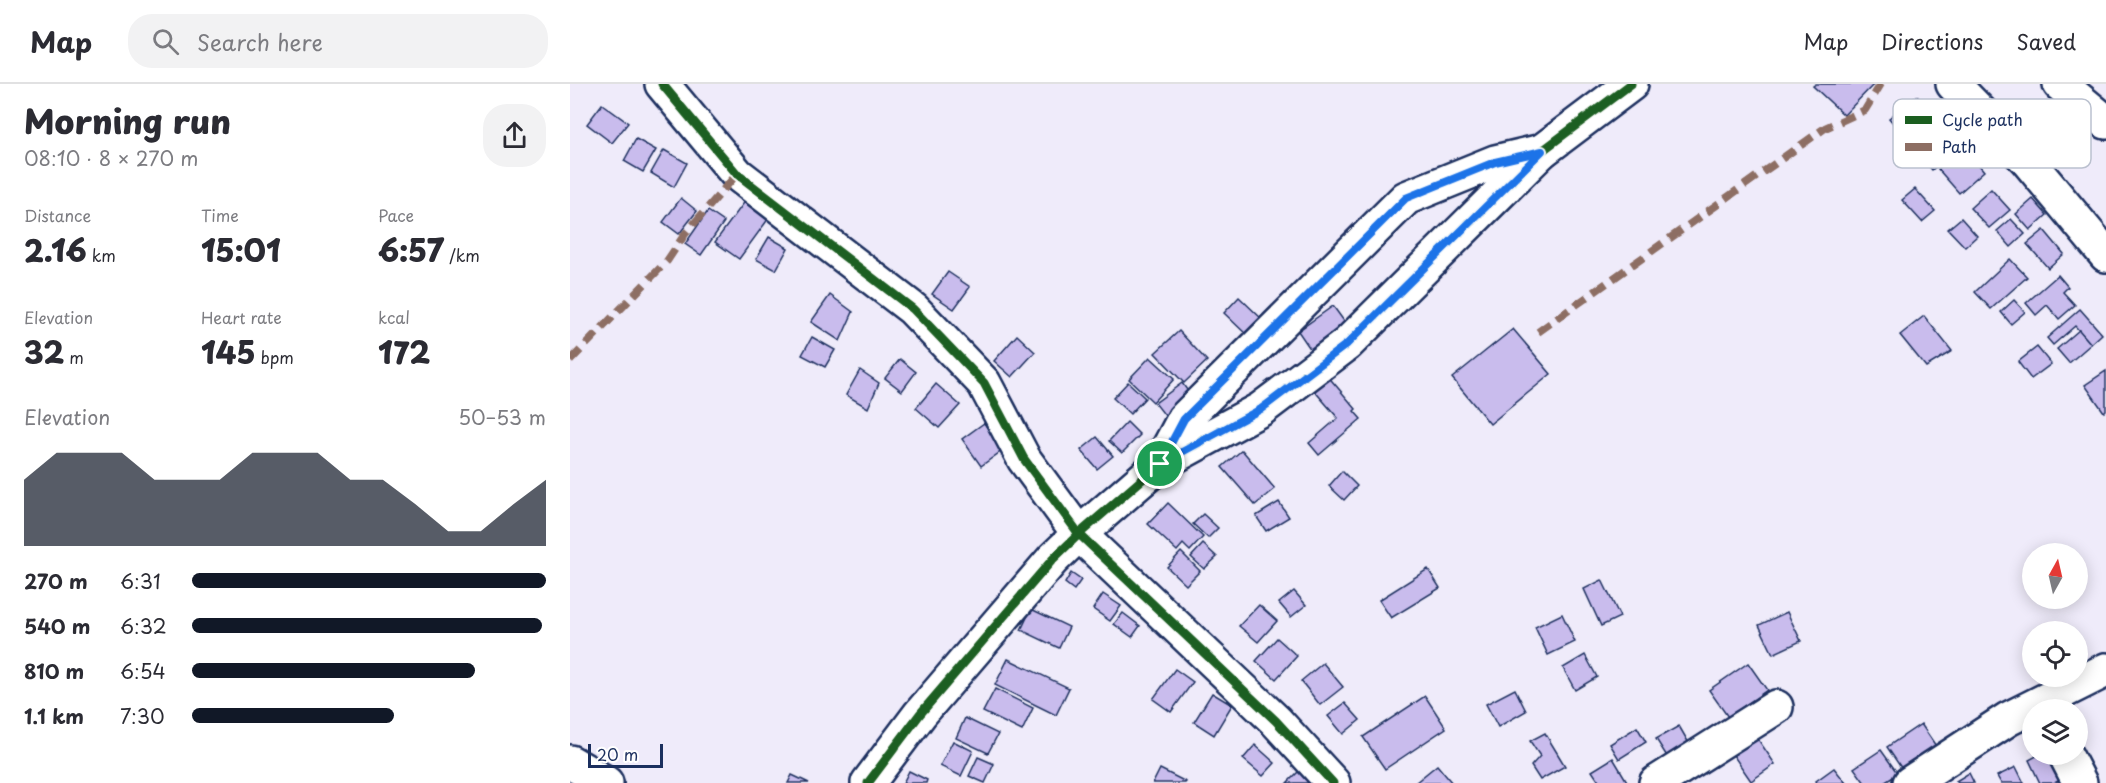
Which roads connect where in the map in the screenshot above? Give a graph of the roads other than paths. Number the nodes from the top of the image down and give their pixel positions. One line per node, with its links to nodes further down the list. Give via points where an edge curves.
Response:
1 (662, 84): 13 (street, via 737,174 913,309 984,383 1024,459)
2 (1631, 84): 9 (street)
3 (1953, 84): 5 (street)
4 (2060, 84): 6 (street)
5 (1968, 99)
6 (2078, 99)
7 (2091, 110): 8 (street)
8 (2106, 122)
9 (1542, 151): 12 (street, via 1347,344 1261,409); 12 (street, via 1495,162 1406,198 1184,419)
10 (2034, 168): 11 (street)
11 (2106, 255)
12 (1160, 464): 13 (street)
13 (1079, 534): 21 (street, via 920,714); 22 (street, via 1276,721)
14 (2106, 670): 15 (street)
15 (2064, 699)
16 (1776, 707): 23 (street)
17 (2022, 715): 24 (street, via 2008,720)
18 (570, 762): 20 (street)
19 (2071, 765): 25 (street)
20 (606, 783)
21 (868, 783)
22 (1334, 783)
23 (1656, 783)
24 (1910, 783)
25 (2080, 783)

